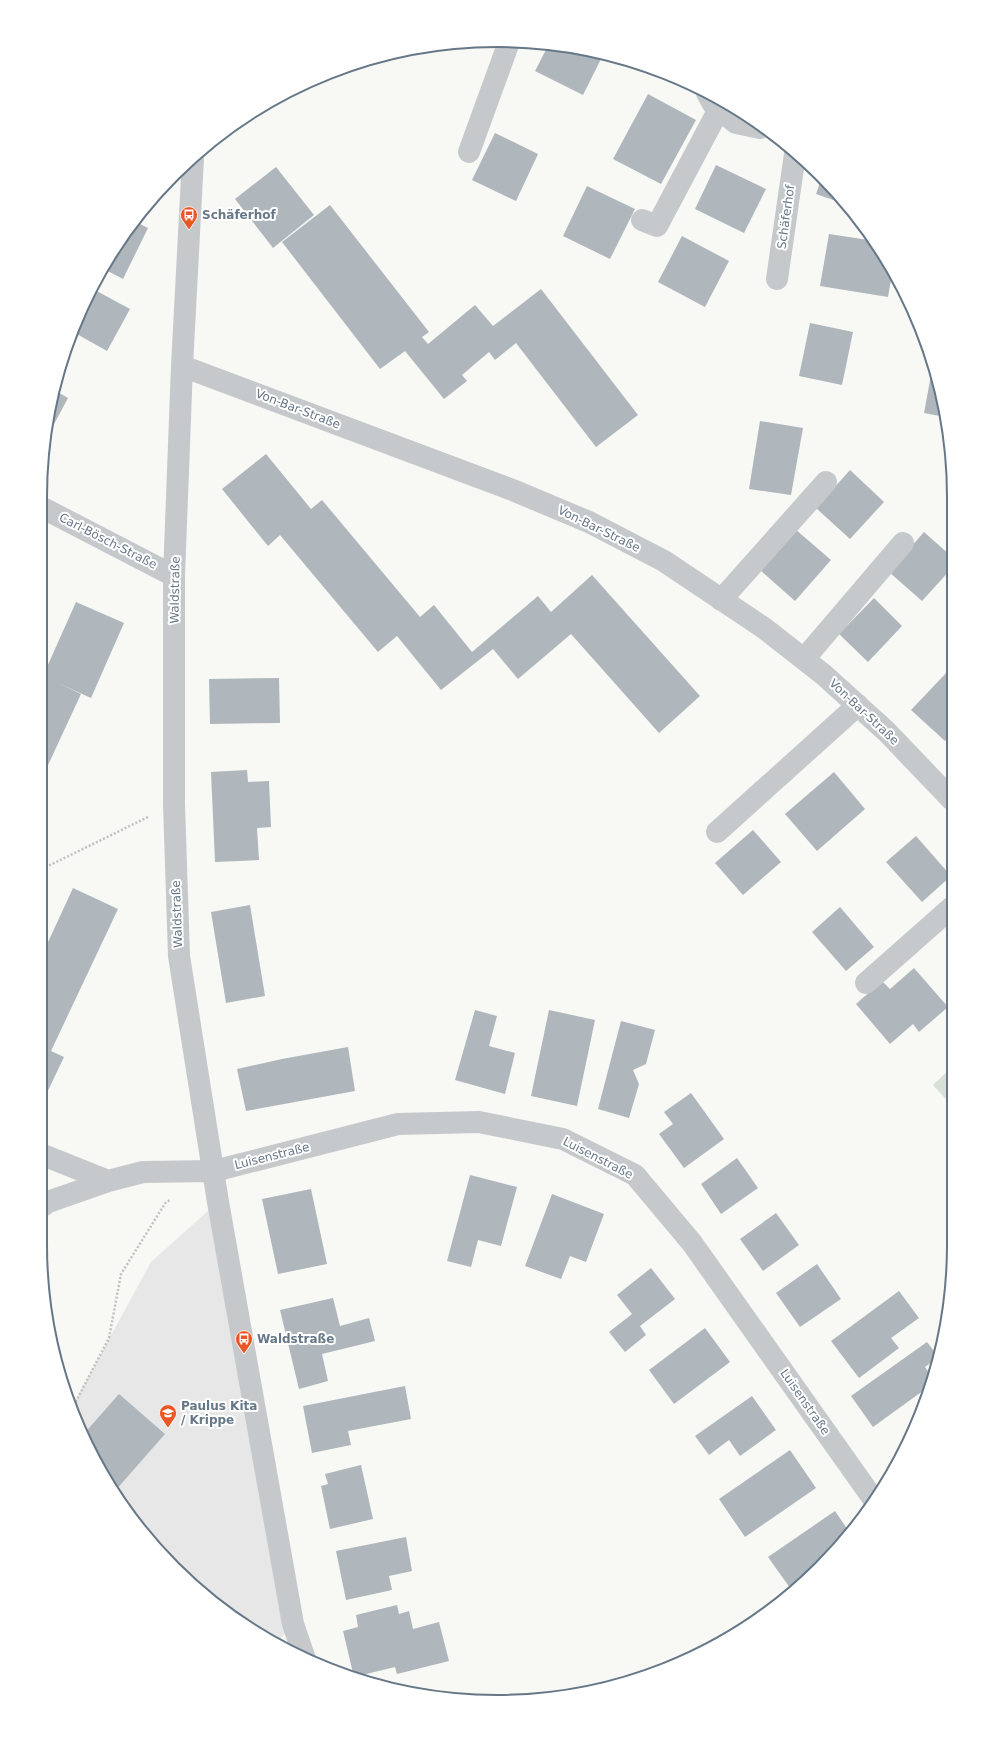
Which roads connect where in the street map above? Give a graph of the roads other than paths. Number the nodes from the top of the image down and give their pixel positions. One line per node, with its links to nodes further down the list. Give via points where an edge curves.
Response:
1 (507, 47): 5 (street)
2 (713, 102): 8 (street, via 657,226)
3 (718, 105): 4 (street, via 736,123)
4 (752, 126)
5 (469, 152)
6 (794, 159): 9 (street, Schäferhof)
7 (193, 166): 10 (street, Waldstraße)
8 (642, 220)
9 (777, 279)
10 (182, 366): 14 (street, Waldstraße); 15 (street, Von-Bar-Straße, via 515,491 589,522 664,561)
11 (826, 482): 15 (street)
12 (47, 510): 14 (street, Carl-Bösch-Straße)
13 (903, 543): 16 (street)
14 (174, 576): 23 (street, Waldstraße, via 174,804 179,956)
15 (721, 600): 16 (street, Von-Bar-Straße, via 764,628)
16 (804, 659): 17 (street, Von-Bar-Straße)
17 (858, 705): 18 (street, Von-Bar-Straße); 19 (street)
18 (947, 794)
19 (717, 832)
20 (947, 911): 21 (street)
21 (866, 983)
22 (47, 1157): 24 (street)
23 (214, 1170): 24 (street, Luisenstraße, via 143,1172); 26 (street, Luisenstraße, via 398,1124 479,1122 563,1139 635,1175 692,1242); 27 (street, Waldstraße, via 293,1624)
24 (108, 1181): 25 (street, Luisenstraße)
25 (47, 1202)
26 (871, 1495)
27 (302, 1651)

